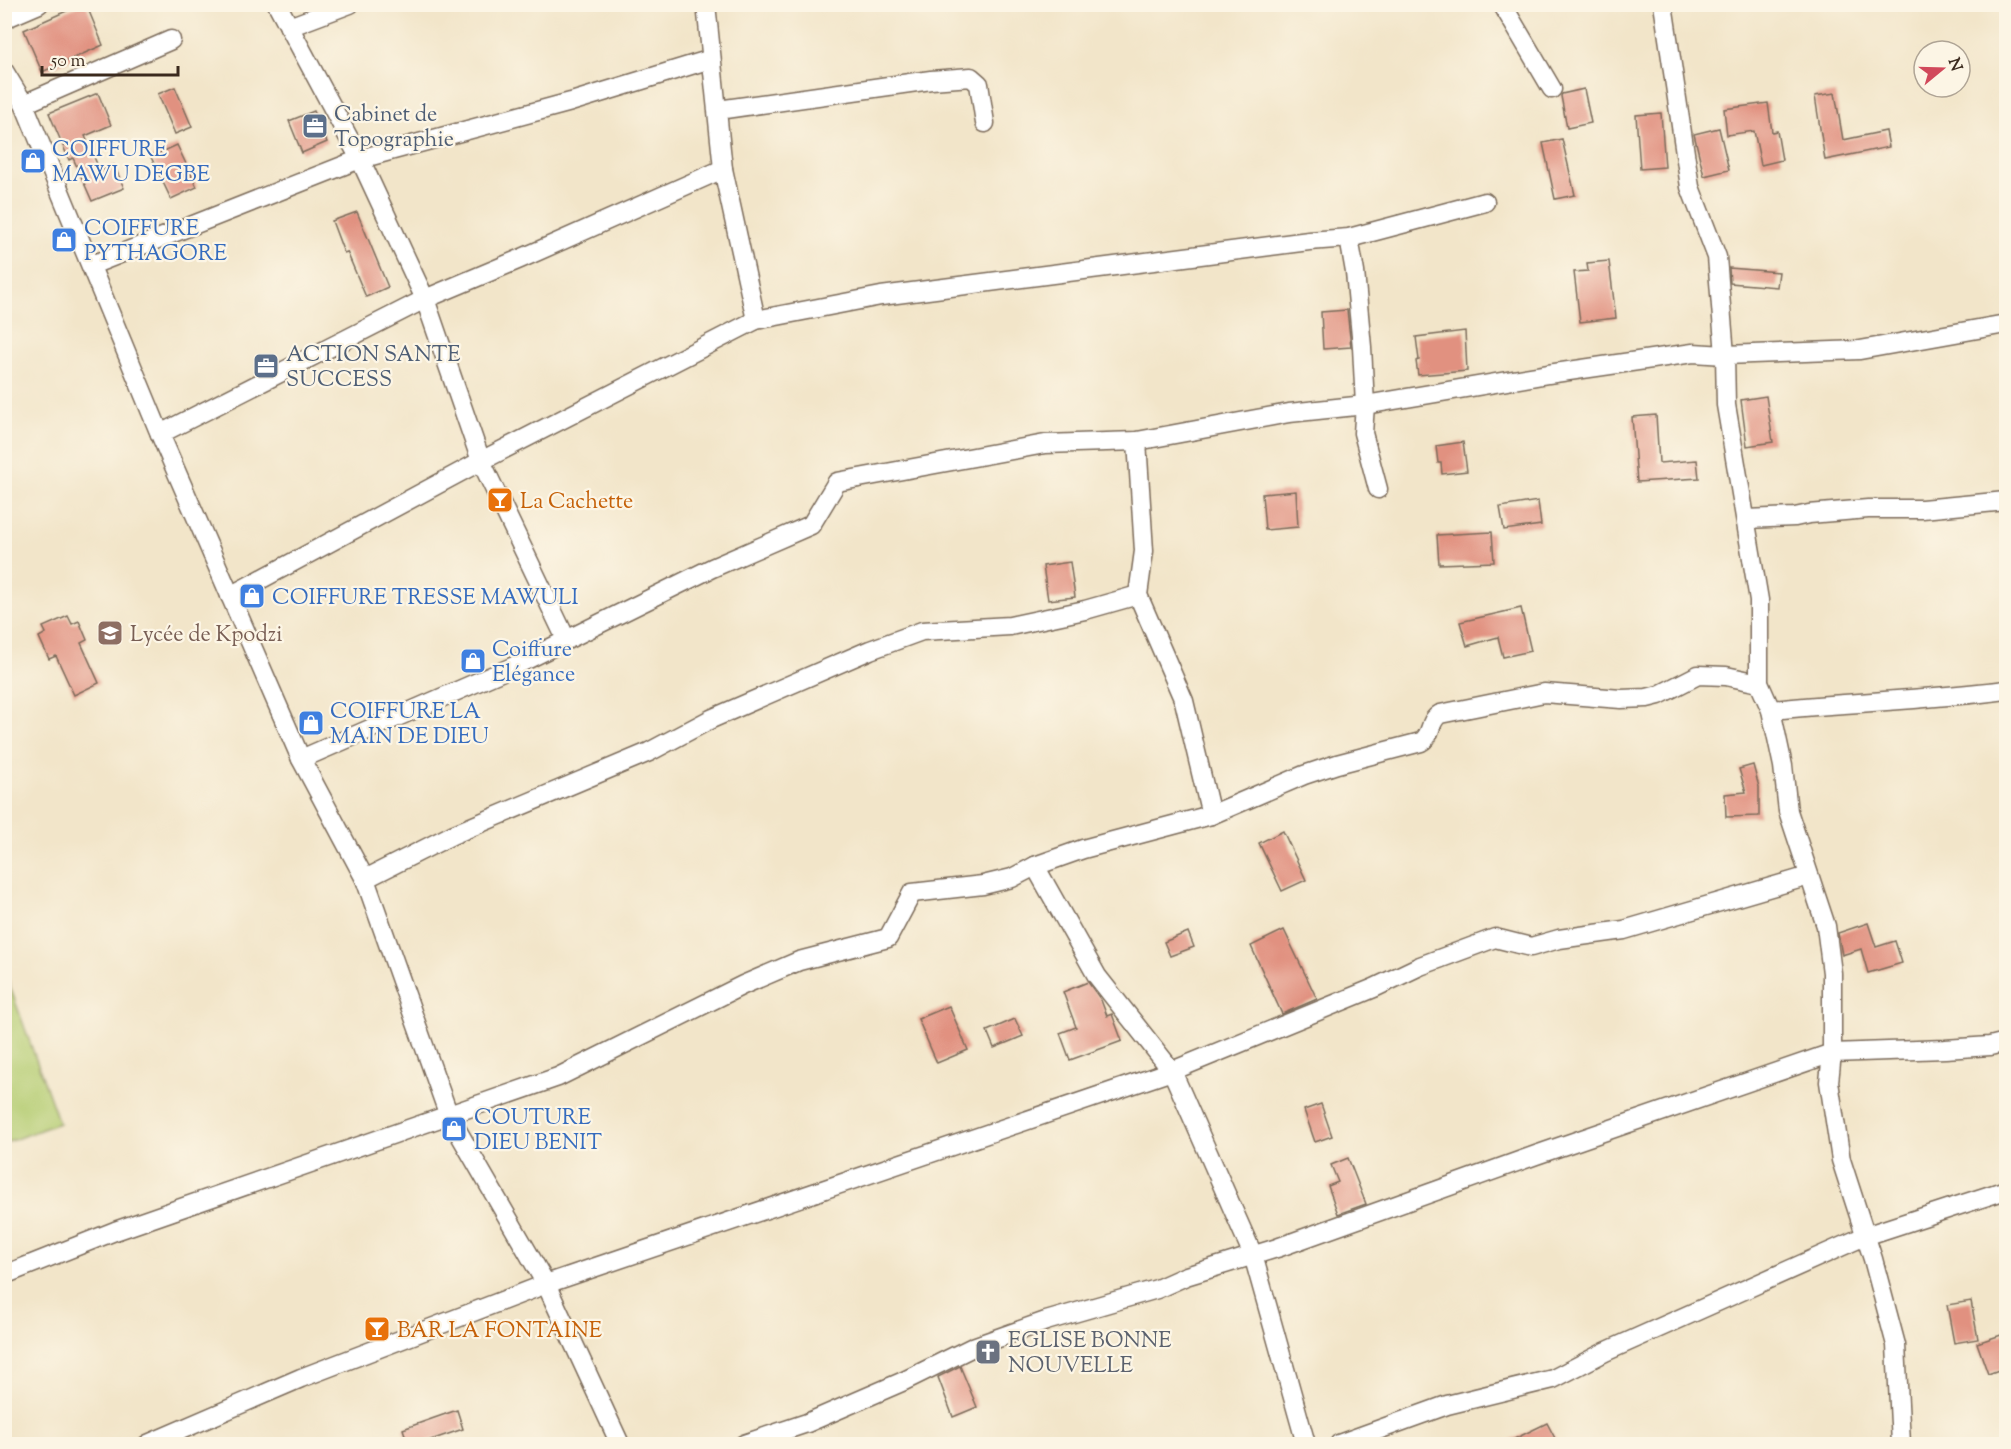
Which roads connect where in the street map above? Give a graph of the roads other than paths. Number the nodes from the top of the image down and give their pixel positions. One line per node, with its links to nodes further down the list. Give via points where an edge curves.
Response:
1 (39, 4): 7 (street)
2 (277, 4): 8 (street)
3 (350, 4): 8 (street)
4 (706, 4): 10 (street)
5 (1502, 4): 12 (street)
6 (1663, 4): 24 (street, via 1690,188 1717,257)
7 (4, 19)
8 (289, 27): 16 (street)
9 (171, 40): 13 (street)
10 (711, 59): 14 (street); 16 (street)
11 (4, 71): 13 (street)
12 (1552, 89)
13 (24, 104): 20 (street)
14 (718, 110): 15 (street, via 971,77 979,84); 17 (street)
15 (985, 123)
16 (360, 159): 20 (street); 21 (street)
17 (723, 169): 21 (street); 22 (street)
18 (1485, 202): 19 (street)
19 (1349, 238): 22 (street, via 881,296); 25 (street)
20 (92, 265): 26 (street)
21 (425, 299): 26 (street); 28 (street)
22 (756, 320): 28 (street)
23 (2007, 324): 24 (street, via 1860,350)
24 (1725, 355): 25 (street, via 1693,353 1663,357); 31 (street, via 1727,413)
25 (1365, 405): 27 (street, via 1289,413); 29 (street, via 1363,433)
26 (160, 434): 33 (street)
27 (1137, 441): 32 (street, via 1144,551); 34 (street, via 1045,444 837,482 811,525)
28 (482, 461): 33 (street); 34 (street)
29 (1378, 489)
30 (2007, 501): 31 (street)
31 (1747, 519): 35 (street, via 1759,600)
32 (1138, 595): 39 (street, via 1184,701); 42 (street, via 1010,626 922,631 870,650 711,719 649,753 452,835)
33 (230, 596): 38 (street)
34 (566, 639): 38 (street, via 512,667)
35 (1759, 683): 37 (street); 39 (street, via 1698,675 1647,698 1544,693 1440,714 1433,720 1429,735 1420,742 1305,775)
36 (2007, 690): 37 (street)
37 (1771, 710): 41 (street, via 1788,812)
38 (301, 759): 42 (street)
39 (1211, 816): 40 (street, via 1083,849)
40 (1035, 866): 45 (street, via 1097,976); 46 (street, via 1012,878 983,885 912,893 888,938 799,961 558,1077)
41 (1809, 876): 44 (street, via 1830,950); 45 (street, via 1624,930 1531,947 1495,938)
42 (365, 879): 46 (street)
43 (2007, 1042): 44 (street, via 1945,1049)
44 (1832, 1053): 48 (street, via 1829,1082 1841,1160); 49 (street)
45 (1172, 1071): 49 (street); 51 (street)
46 (449, 1116): 50 (street, via 115,1231); 51 (street)
47 (2007, 1190): 48 (street)
48 (1865, 1236): 56 (street, via 1553,1379 1447,1405); 57 (street, via 1896,1345)
49 (1253, 1255): 54 (street, via 973,1347 807,1423); 55 (street)
50 (4, 1275)
51 (546, 1284): 52 (street, via 301,1378); 53 (street)
52 (148, 1444)
53 (620, 1444)
54 (744, 1444)
55 (1306, 1444)
56 (1339, 1444)
57 (1901, 1444)

